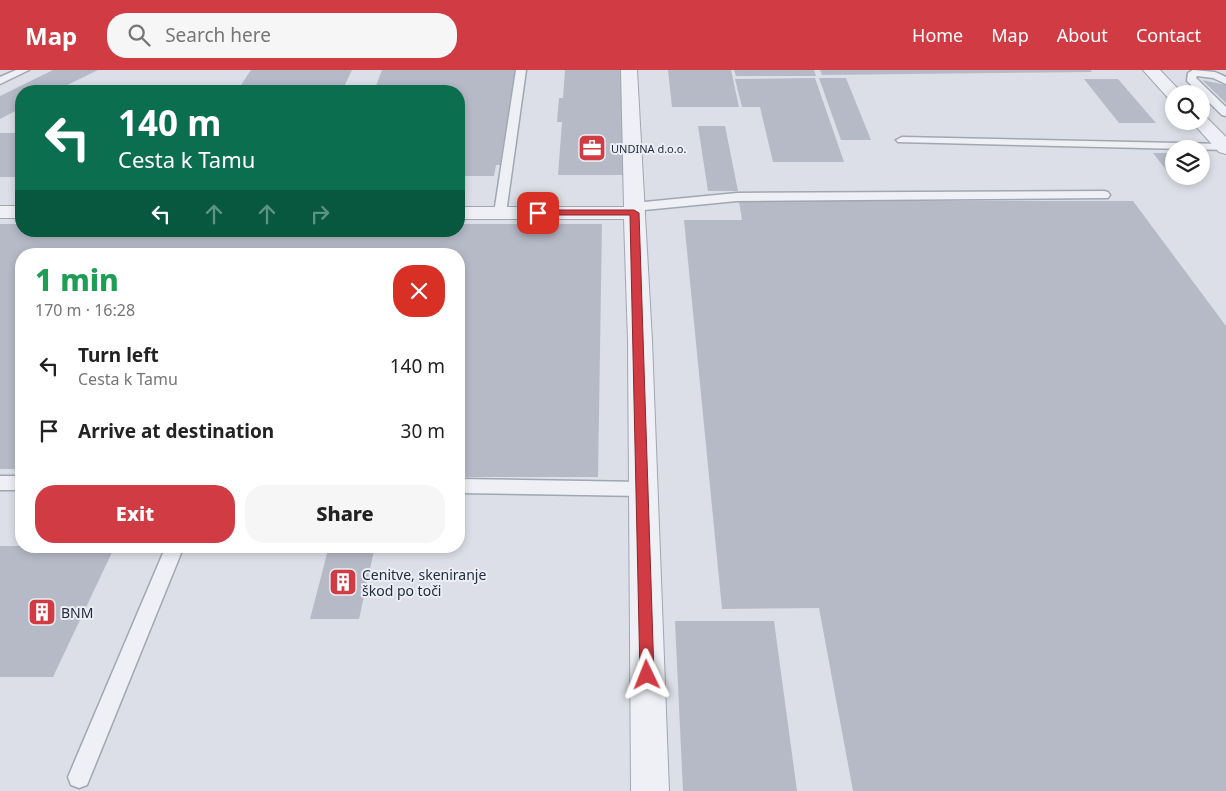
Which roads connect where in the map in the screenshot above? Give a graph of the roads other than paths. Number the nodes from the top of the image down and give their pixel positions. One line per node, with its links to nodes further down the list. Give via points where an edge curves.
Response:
1 (24, 70): 5 (lane)
2 (521, 70): 17 (lane)
3 (629, 70): 13 (street)
4 (1151, 70): 7 (street)
5 (0, 81)
6 (1226, 81): 8 (lane, via 1201,73 1193,74 1191,79)
7 (1165, 85)
8 (1226, 113)
9 (1208, 130): 11 (street)
10 (902, 140): 11 (lane)
11 (1225, 148)
12 (1104, 195): 13 (lane, via 737,197)
13 (634, 210): 17 (street); 21 (street)
14 (0, 212): 15 (street)
15 (15, 212)
16 (465, 212): 17 (street)
17 (500, 212)
18 (0, 483): 19 (lane)
19 (15, 483)
20 (465, 486): 21 (lane)
21 (642, 489): 24 (street)
22 (172, 553): 23 (lane)
23 (79, 777)
24 (650, 791)

